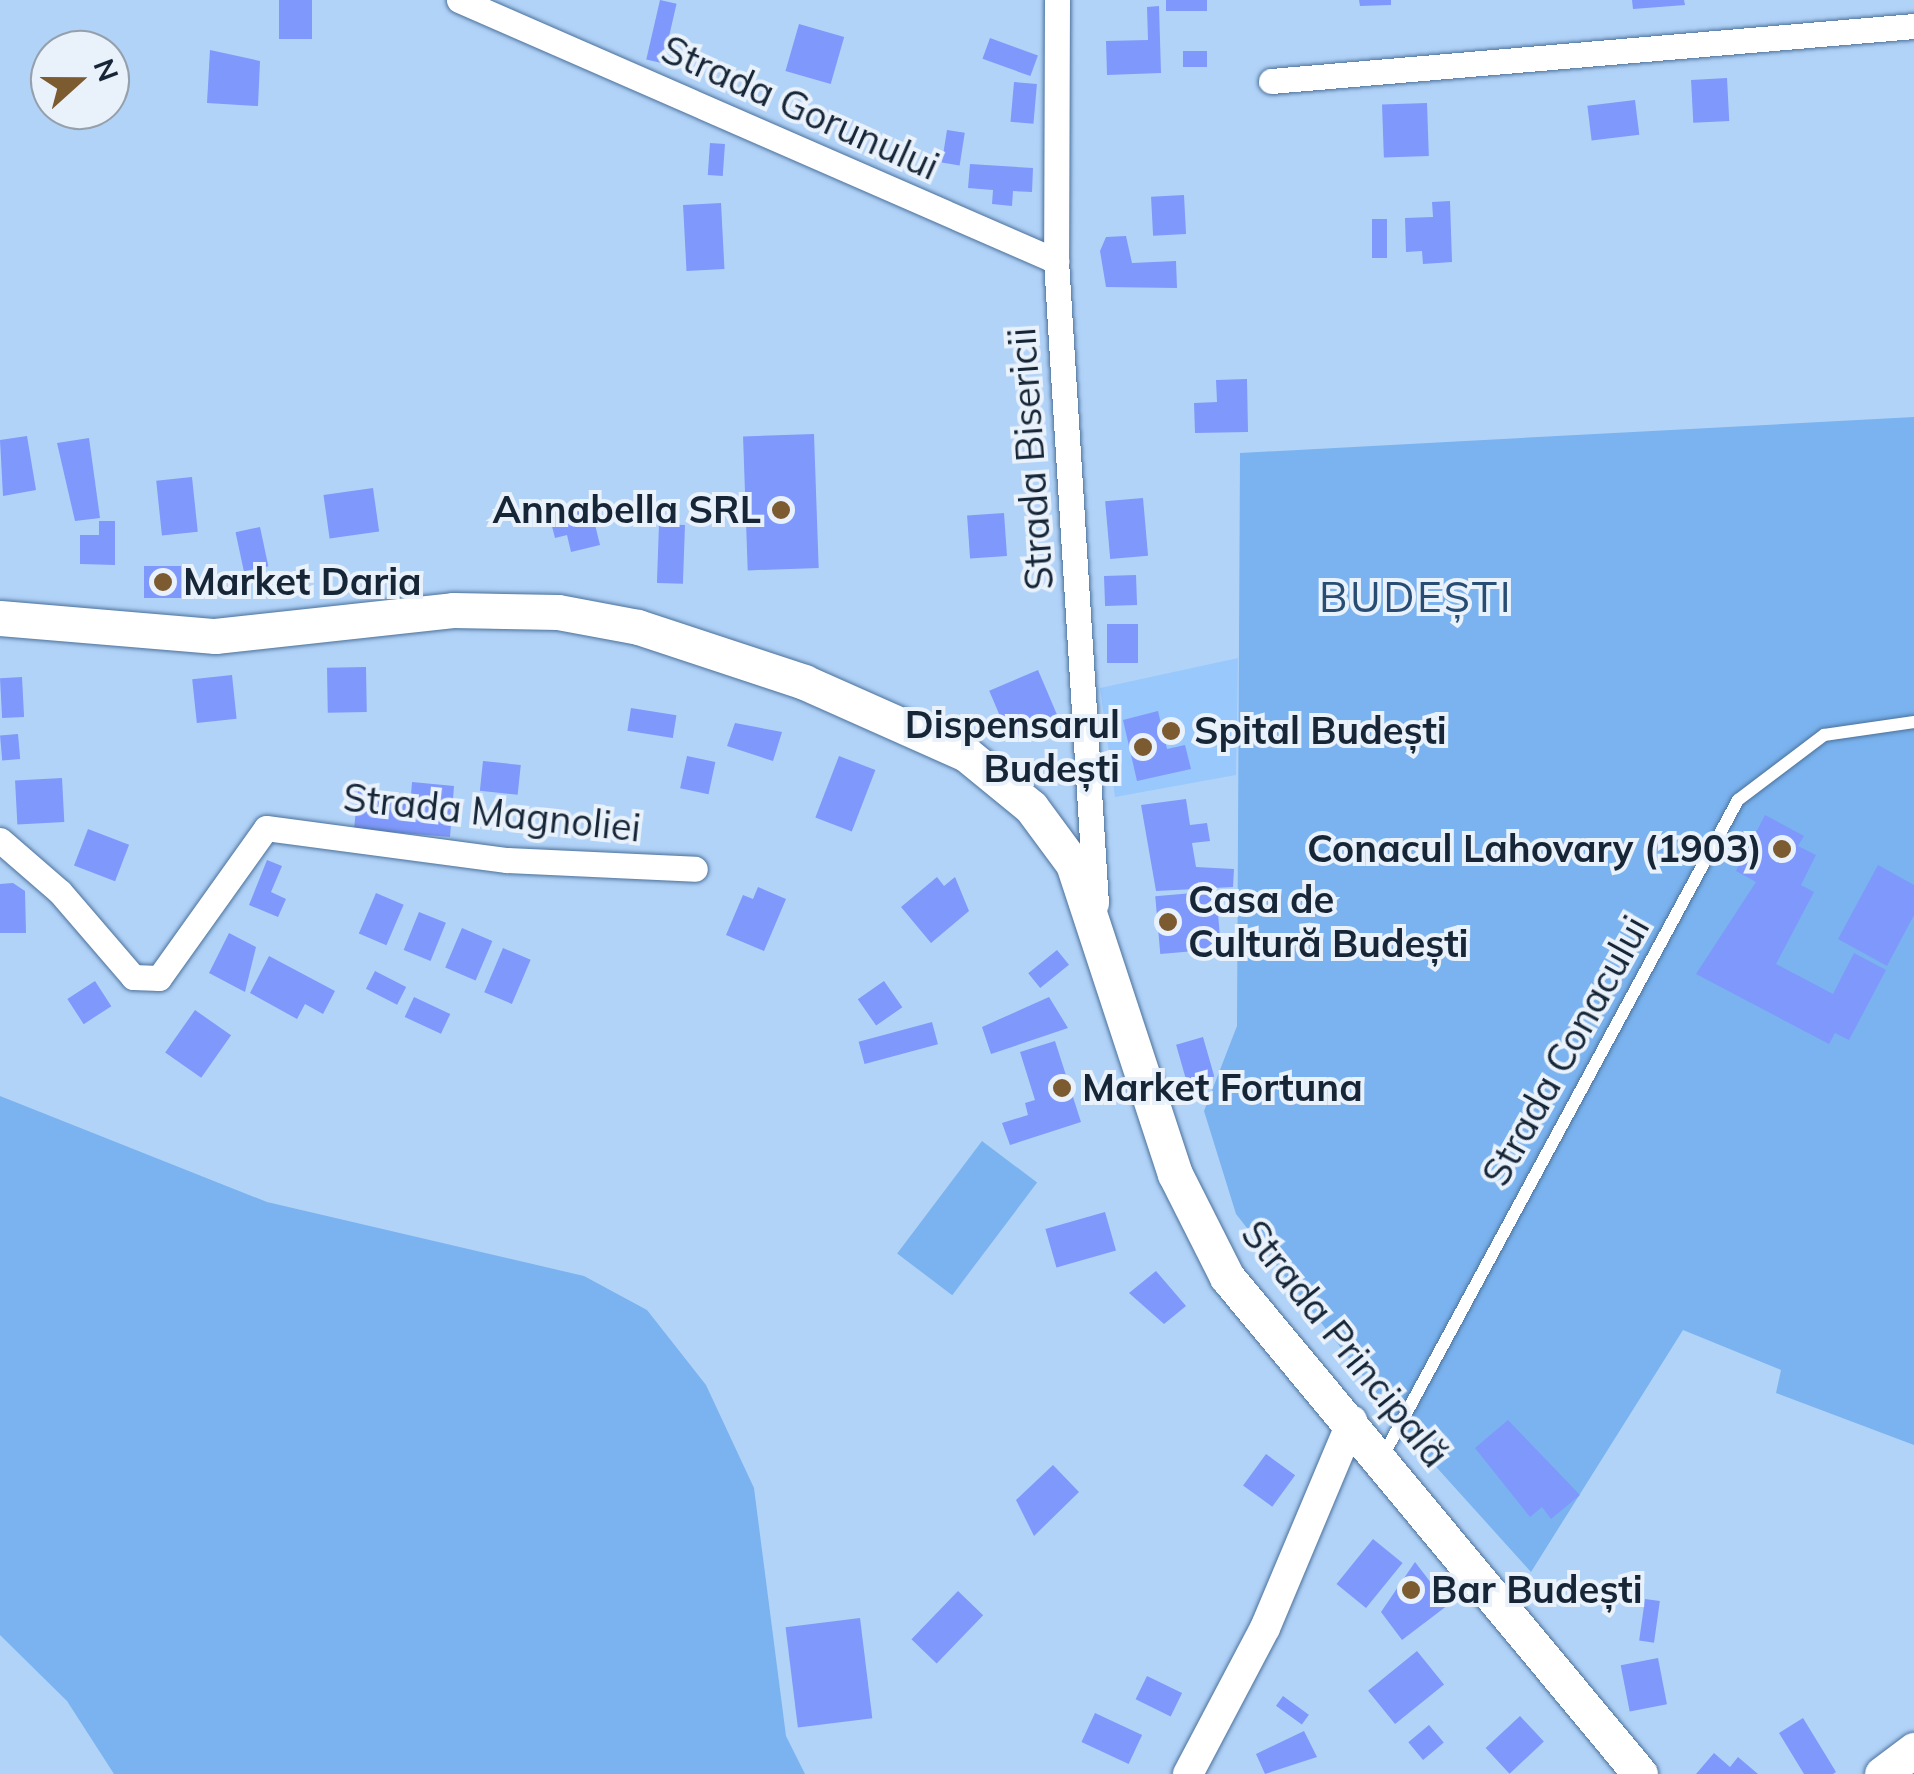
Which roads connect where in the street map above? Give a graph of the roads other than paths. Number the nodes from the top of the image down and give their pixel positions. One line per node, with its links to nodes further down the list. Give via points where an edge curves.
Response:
1 (459, 0): 5 (street, Strada Gorunului)
2 (1057, 0): 5 (street, Strada Bisericii)
3 (1914, 26): 4 (street)
4 (1271, 81)
5 (1056, 261): 10 (street, Strada Bisericii)
6 (0, 618): 10 (main road, Strada Principală, via 216,636 497,608 638,627 804,682 966,754 1054,834)
7 (1914, 722): 12 (lane, Strada Conacului, via 1824,735 1738,800)
8 (0, 840): 9 (street, Strada Magnoliei, via 60,892 132,977 160,978 266,828 507,860)
9 (696, 869)
10 (1096, 913): 11 (main road, Strada Principală, via 1157,1124 1201,1233 1249,1306)
11 (1352, 1421): 12 (main road, Strada Principală); 14 (street, via 1265,1628)
12 (1382, 1456): 15 (main road, Strada Principală)
13 (1914, 1750): 16 (main road)
14 (1188, 1774)
15 (1640, 1774)
16 (1882, 1774)

